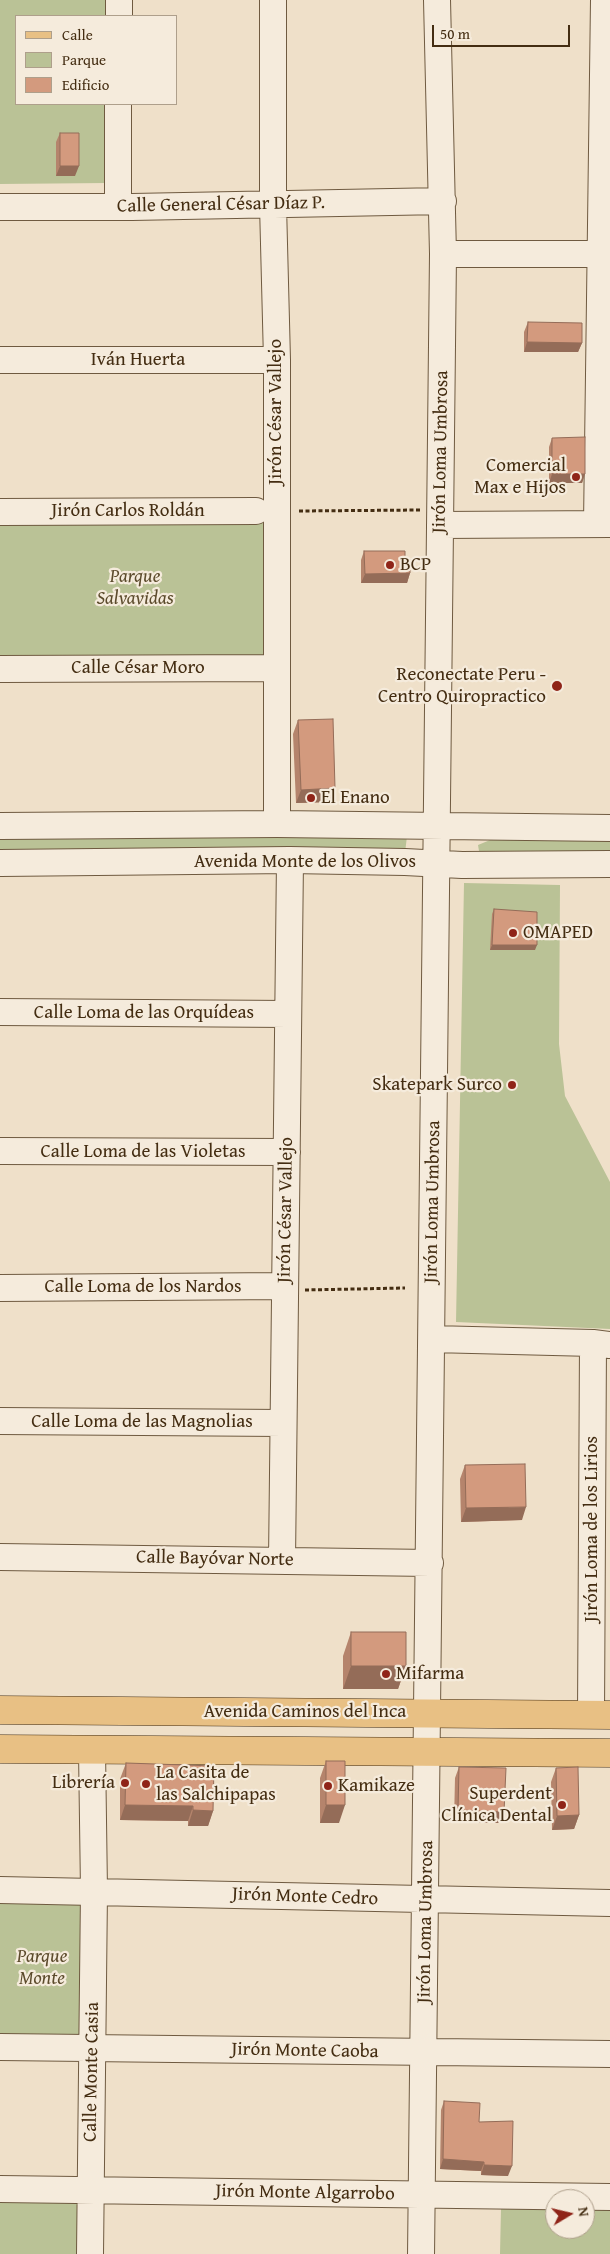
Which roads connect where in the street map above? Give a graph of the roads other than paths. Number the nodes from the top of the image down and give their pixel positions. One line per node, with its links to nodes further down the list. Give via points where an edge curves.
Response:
1 (119, 0): 5 (street)
2 (274, 0): 8 (street, Jirón César Vallejo)
3 (437, 0): 7 (street, Jirón Loma Umbrosa)
4 (604, 0): 12 (street)
5 (119, 15)
6 (118, 105): 10 (street)
7 (443, 201): 8 (street, Calle General César Díaz P.); 11 (street, Jirón Loma Umbrosa)
8 (273, 205): 10 (street, Calle General César Díaz P.); 14 (street, Jirón César Vallejo)
9 (0, 207): 10 (street, Calle General César Díaz P.)
10 (118, 207)
11 (443, 254): 12 (street); 17 (street, Jirón Loma Umbrosa)
12 (605, 254): 18 (street)
13 (0, 360): 14 (street, Iván Huerta)
14 (277, 360): 19 (street, Jirón César Vallejo)
15 (256, 511): 16 (street, Jirón Carlos Roldán)
16 (0, 512)
17 (440, 518): 18 (street); 23 (street, Jirón Loma Umbrosa)
18 (604, 524)
19 (276, 668): 20 (street, Calle César Moro); 21 (street, Jirón César Vallejo)
20 (0, 669)
21 (277, 824): 22 (street, Avenida Monte de los Olivos); 23 (street, Avenida Monte de los Olivos)
22 (0, 826)
23 (436, 826): 24 (street, Avenida Monte de los Olivos); 27 (street, Jirón Loma Umbrosa)
24 (610, 828)
25 (290, 860): 26 (street, Avenida Monte de los Olivos); 27 (street, Avenida Monte de los Olivos); 30 (street, Jirón César Vallejo)
26 (0, 862)
27 (436, 863): 28 (street, Avenida Monte de los Olivos); 35 (street, Jirón Loma Umbrosa)
28 (610, 864)
29 (0, 1012): 30 (street, Calle Loma de las Orquídeas)
30 (288, 1014): 32 (street, Jirón César Vallejo)
31 (0, 1151): 32 (street, Calle Loma de las Violetas)
32 (287, 1152): 34 (street, Jirón César Vallejo)
33 (0, 1288): 34 (street, Calle Loma de los Nardos)
34 (291, 1288): 38 (street, Jirón César Vallejo)
35 (432, 1339): 36 (street); 41 (street, Jirón Loma Umbrosa)
36 (601, 1344): 44 (street, Jirón Loma de los Lirios)
37 (0, 1421): 38 (street, Calle Loma de las Magnolias)
38 (283, 1423): 40 (street, Jirón César Vallejo)
39 (0, 1557): 40 (street, Calle Bayóvar Norte)
40 (282, 1560): 41 (street, Calle Bayóvar Norte)
41 (430, 1562): 43 (street, Jirón Loma Umbrosa)
42 (0, 1710): 43 (main road, Avenida Caminos del Inca)
43 (428, 1714): 44 (main road, Avenida Caminos del Inca); 47 (street, Jirón Loma Umbrosa)
44 (601, 1715)
45 (0, 1749): 46 (main road, Avenida Caminos del Inca)
46 (92, 1750): 47 (main road, Avenida Caminos del Inca); 50 (street, Calle Monte Casia)
47 (428, 1752): 48 (main road, Avenida Caminos del Inca); 51 (street, Jirón Loma Umbrosa)
48 (610, 1753)
49 (0, 1890): 50 (street, Jirón Monte Cedro)
50 (94, 1891): 51 (street, Jirón Monte Cedro); 54 (street, Calle Monte Casia)
51 (426, 1900): 52 (street, Jirón Monte Cedro); 55 (street, Jirón Loma Umbrosa)
52 (610, 1903)
53 (0, 2047): 54 (street, Jirón Monte Caoba)
54 (93, 2049): 55 (street, Jirón Monte Caoba); 58 (street, Calle Monte Casia)
55 (424, 2052): 56 (street, Jirón Monte Caoba); 59 (street, Jirón Loma Umbrosa)
56 (610, 2054)
57 (0, 2188): 58 (street, Jirón Monte Algarrobo)
58 (91, 2190): 59 (street, Jirón Monte Algarrobo); 61 (street, Calle Monte Casia)
59 (422, 2194): 60 (street, Jirón Monte Algarrobo); 62 (street, Jirón Loma Umbrosa)
60 (610, 2197)
61 (90, 2254)
62 (421, 2254)

